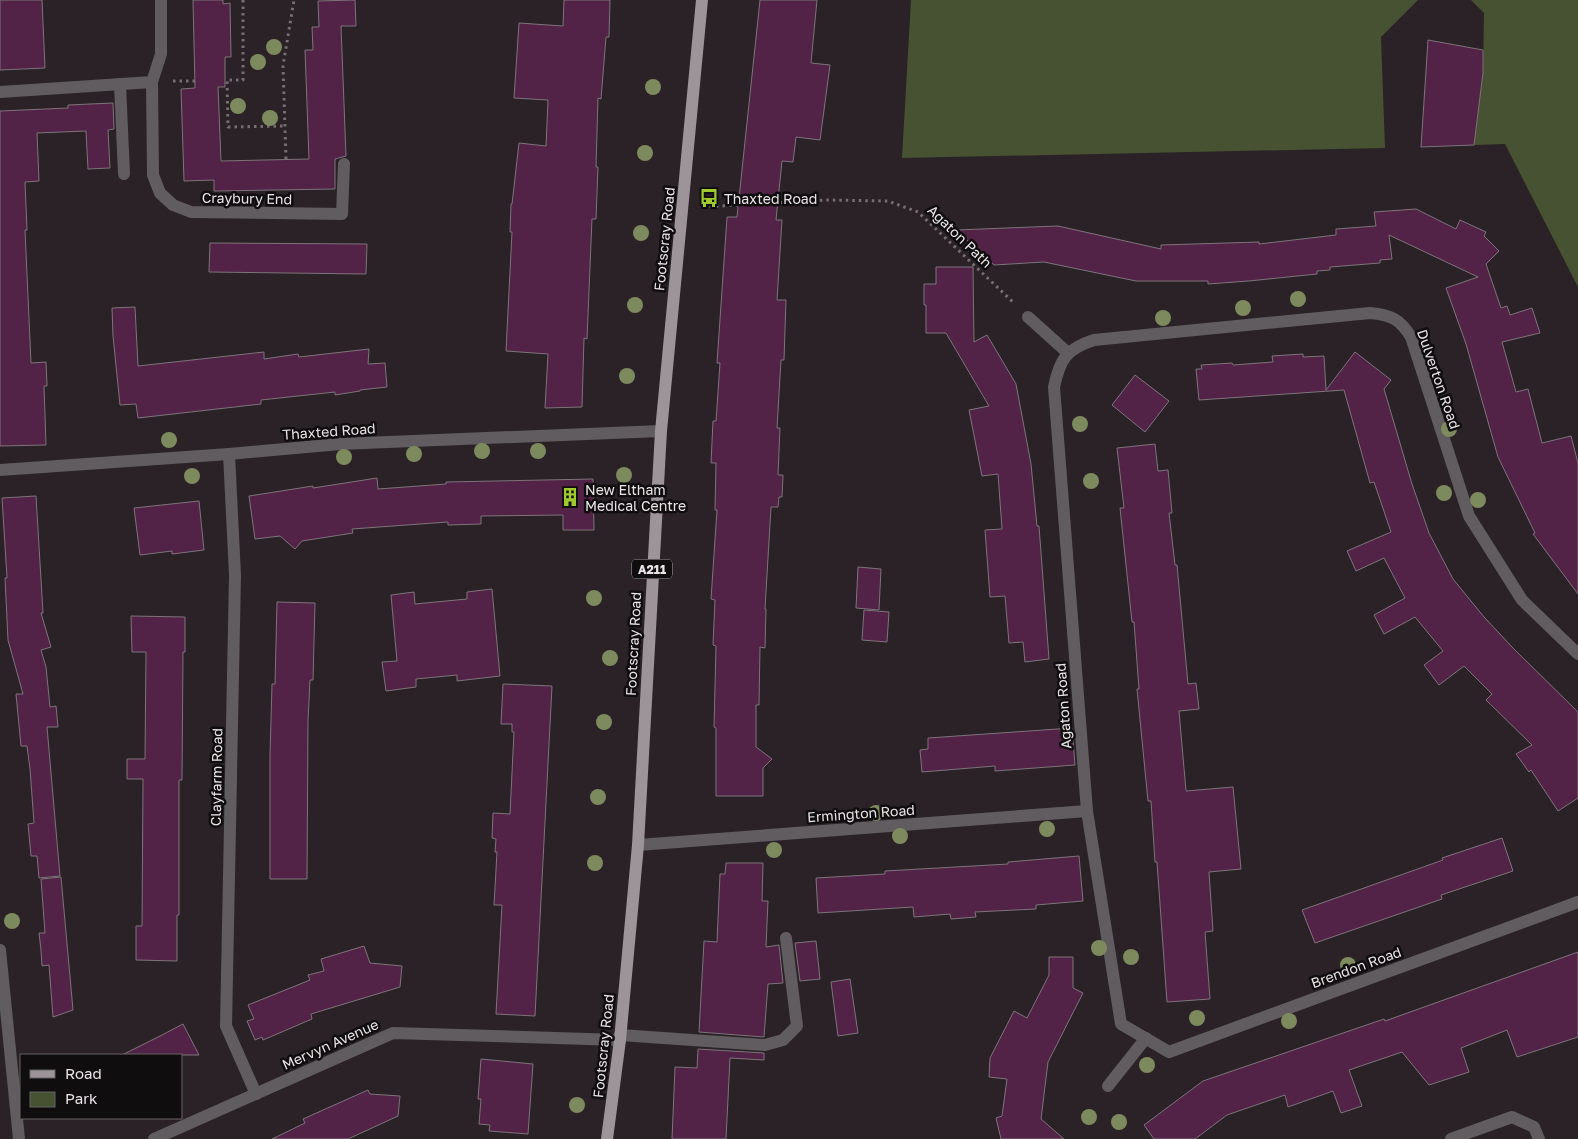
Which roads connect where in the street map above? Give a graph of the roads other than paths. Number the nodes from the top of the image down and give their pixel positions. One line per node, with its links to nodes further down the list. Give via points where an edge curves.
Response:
1 (161, 0): 3 (street, Craybury End, via 161,54)
2 (702, 0): 10 (main road, Footscray Road / A211)
3 (152, 82): 4 (street); 6 (street, Craybury End, via 153,176 160,193 173,205 191,212 342,214)
4 (120, 84): 5 (street); 7 (street)
5 (0, 92)
6 (344, 164)
7 (124, 174)
8 (1028, 317): 9 (street)
9 (1068, 354): 13 (street, Dulverton Road, via 1094,340 1386,314 1404,326 1411,336 1469,516 1522,600); 14 (street, Agaton Road, via 1058,367 1054,387)
10 (661, 431): 11 (street, Thaxted Road, via 340,444); 15 (main road, Footscray Road / A211)
11 (229, 454): 12 (street, Thaxted Road); 22 (street, Clayfarm Road, via 236,575 226,1026)
12 (0, 470)
13 (1578, 654)
14 (1087, 811): 15 (street, Ermington Road); 20 (street, Agaton Road, via 1121,1024)
15 (638, 845): 19 (main road, Footscray Road / A211)
16 (1578, 902): 20 (street, Brendon Road, via 1169,1052)
17 (786, 938): 19 (street, Mervyn Avenue, via 796,1026 783,1040 765,1045)
18 (0, 950): 23 (street)
19 (620, 1038): 22 (street, Mervyn Avenue, via 393,1033); 25 (main road, Footscray Road / A211)
20 (1146, 1038): 21 (street)
21 (1108, 1086)
22 (256, 1094): 24 (street, Mervyn Avenue)
23 (19, 1139)
24 (154, 1139)
25 (607, 1139)
26 (1451, 1139): 27 (street, via 1512,1117 1534,1127)
27 (1539, 1139)

